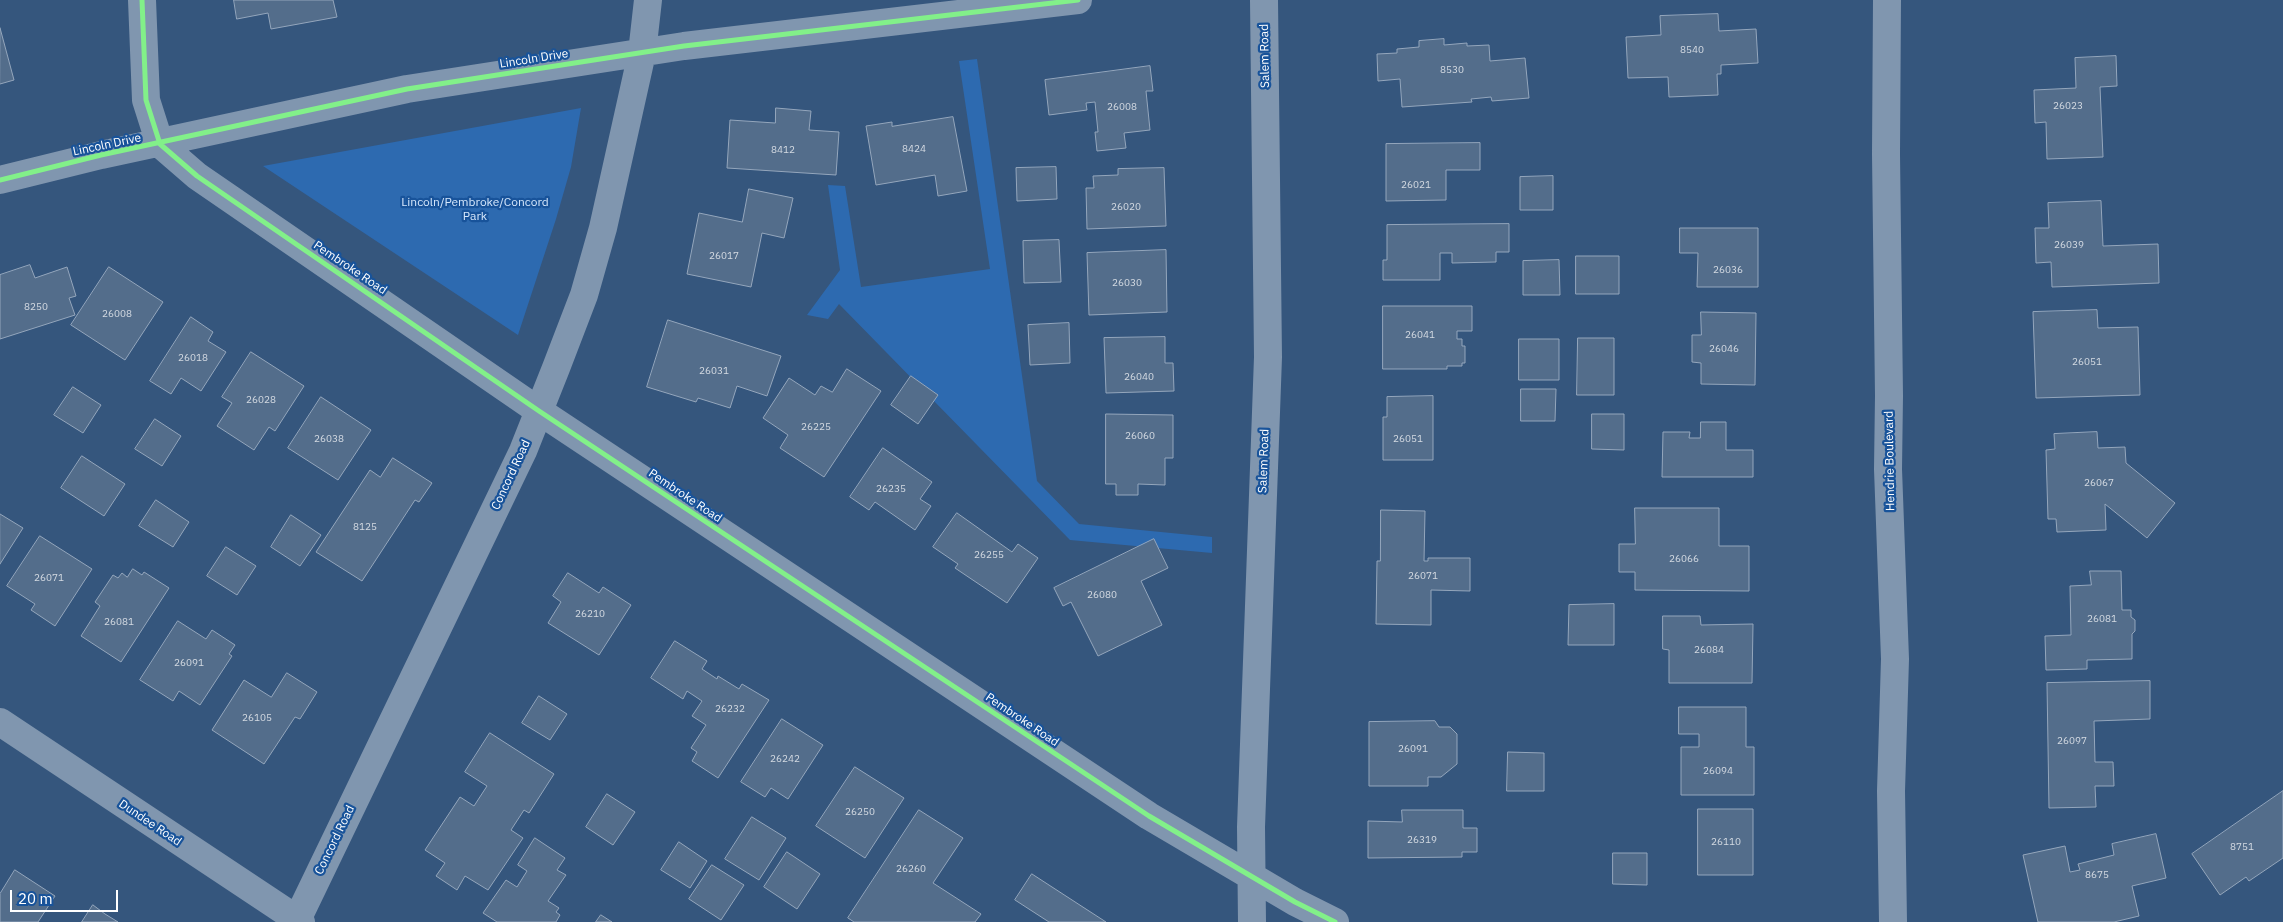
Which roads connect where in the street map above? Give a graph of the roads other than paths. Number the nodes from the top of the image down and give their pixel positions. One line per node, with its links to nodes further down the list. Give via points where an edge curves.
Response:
1 (142, 0): 7 (street, via 146,100)
2 (648, 0): 6 (street, Concord Road)
3 (1078, 0): 6 (street, Lincoln Drive)
4 (1264, 0): 11 (street, Salem Road, via 1268,357)
5 (1887, 0): 15 (street, Hendrie Boulevard, via 1888,469 1895,659 1890,791)
6 (642, 53): 7 (street, Lincoln Drive, via 407,89); 9 (street, Concord Road, via 584,295)
7 (160, 144): 8 (street, Lincoln Drive); 9 (street, Pembroke Road, via 197,176)
8 (0, 180)
9 (539, 411): 11 (street, Pembroke Road, via 1149,816); 12 (street, Concord Road)
10 (0, 722): 12 (street, Dundee Road)
11 (1250, 876): 13 (street, Salem Road); 14 (street, Pembroke Road)
12 (298, 921)
13 (1252, 922)
14 (1335, 922)
15 (1893, 922)

